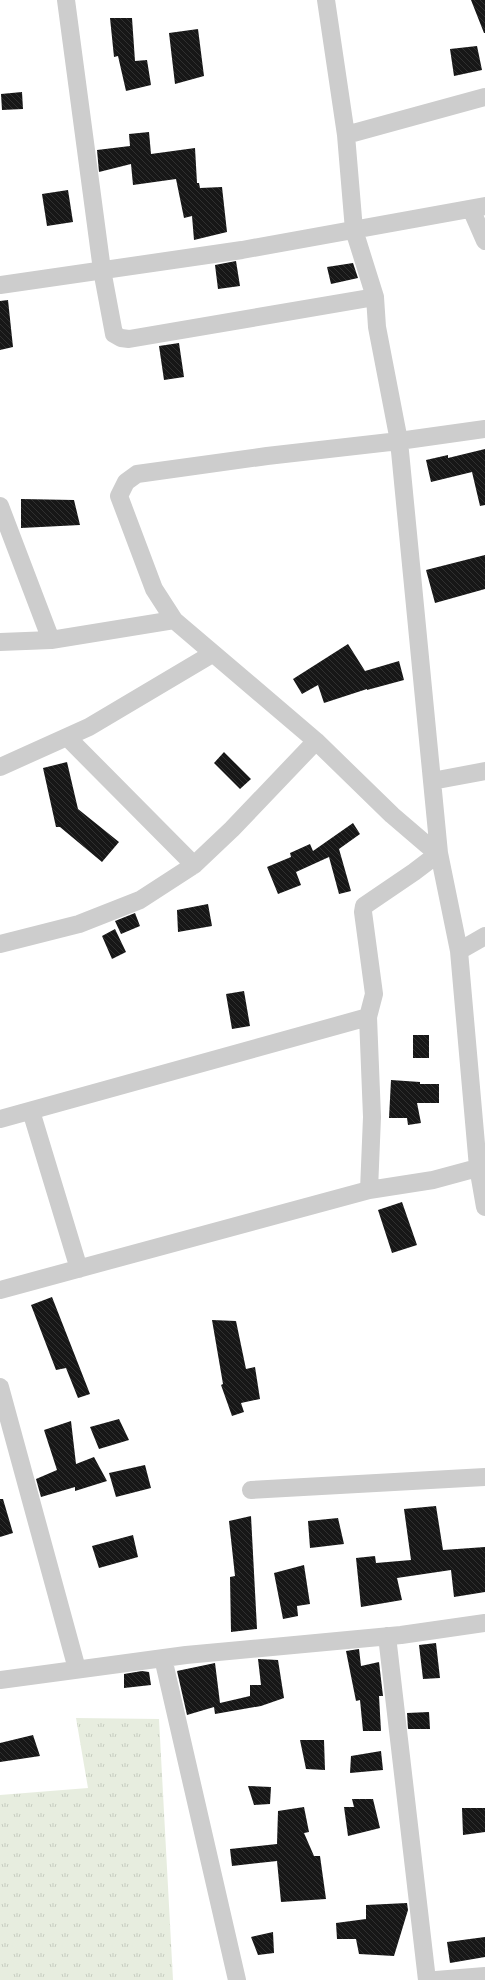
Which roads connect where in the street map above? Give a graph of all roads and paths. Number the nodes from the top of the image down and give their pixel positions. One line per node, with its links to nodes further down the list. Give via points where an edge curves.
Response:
1 (66, 0): 8 (street)
2 (326, 0): 4 (street)
3 (485, 97): 4 (street)
4 (346, 135): 6 (street)
5 (478, 208): 6 (street); 7 (street)
6 (354, 230): 8 (street, via 242,250); 10 (street)
7 (485, 241)
8 (102, 270): 9 (street); 10 (street, via 114,334 129,339)
9 (1, 281)
10 (375, 297): 12 (street, via 377,327)
11 (485, 428): 12 (street)
12 (399, 441): 14 (street, via 137,474 126,482 119,496 154,589); 22 (street)
13 (0, 506): 15 (street)
14 (174, 620): 15 (street); 17 (street)
15 (51, 640): 16 (street)
16 (0, 642)
17 (212, 654): 18 (street); 19 (street)
18 (68, 738): 20 (street); 24 (street)
19 (316, 741): 23 (street, via 392,815); 24 (street)
20 (0, 767)
21 (485, 772): 22 (street)
22 (432, 782): 23 (street)
23 (439, 852): 27 (street); 28 (street, via 364,906 374,994)
24 (194, 865): 26 (street, via 140,900 79,924)
25 (485, 936): 27 (street)
26 (0, 944)
27 (459, 951): 31 (street)
28 (368, 1017): 29 (street); 32 (street, via 372,1117)
29 (31, 1111): 30 (street); 34 (street)
30 (0, 1119)
31 (482, 1166): 32 (street, via 433,1180); 33 (street)
32 (369, 1190): 34 (street)
33 (485, 1207)
34 (79, 1269): 35 (street)
35 (0, 1290)
36 (0, 1387): 37 (street)
37 (6, 1435): 43 (street)
38 (485, 1477): 39 (street)
39 (251, 1490)
40 (485, 1623): 41 (street)
41 (387, 1636): 42 (street); 47 (street)
42 (163, 1658): 43 (street); 46 (street)
43 (77, 1670): 44 (street)
44 (0, 1680)
45 (485, 1976): 48 (street)
46 (237, 1980)
47 (427, 1980)
48 (436, 1980)

